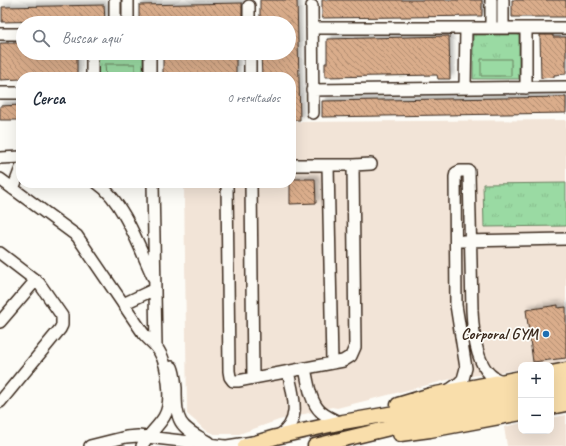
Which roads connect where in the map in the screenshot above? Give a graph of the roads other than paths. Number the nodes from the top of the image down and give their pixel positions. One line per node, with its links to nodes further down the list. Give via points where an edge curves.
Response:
1 (115, 0): 7 (street)
2 (128, 0): 8 (street)
3 (491, 0): 12 (street)
4 (503, 0): 13 (street)
5 (249, 6): 9 (street)
6 (312, 6): 10 (street)
7 (115, 16)
8 (128, 16)
9 (249, 16)
10 (312, 28): 11 (street); 27 (street)
11 (466, 28): 12 (street); 25 (street)
12 (490, 28): 13 (street)
13 (503, 28): 14 (street)
14 (526, 28): 15 (street); 26 (street)
15 (566, 28)
16 (0, 34): 17 (street)
17 (16, 34)
18 (92, 60): 21 (street)
19 (150, 60): 22 (street)
20 (250, 60): 23 (street)
21 (92, 72)
22 (150, 72)
23 (250, 72)
24 (566, 87): 26 (street)
25 (465, 88): 26 (street); 27 (street)
26 (526, 88)
27 (312, 90): 30 (street)
28 (16, 93): 29 (street)
29 (0, 94)
30 (312, 113)
31 (16, 157): 32 (street)
32 (0, 158)
33 (352, 164): 34 (street); 36 (street); 55 (street, via 355,347 348,359)
34 (371, 164)
35 (296, 165): 36 (street)
36 (328, 165): 55 (street)
37 (0, 179): 43 (street)
38 (16, 181): 43 (street)
39 (101, 188): 49 (street, via 122,212)
40 (153, 188): 49 (street)
41 (227, 188): 60 (street, via 229,374 236,381)
42 (251, 188): 60 (street)
43 (13, 189): 50 (street, via 77,236)
44 (566, 240): 46 (street)
45 (455, 241): 46 (street); 46 (street, via 455,177 460,171 469,171); 52 (street)
46 (470, 241): 51 (street)
47 (0, 253): 48 (street)
48 (36, 280): 53 (street); 68 (street, via 62,316 62,325)
49 (155, 285): 50 (street); 54 (street)
50 (123, 304): 54 (street)
51 (472, 310): 52 (street); 61 (street, via 479,358 483,365 488,373 498,380)
52 (457, 313): 64 (street, via 466,368 460,384)
53 (0, 322)
54 (158, 350): 74 (street, via 168,379 167,411); 80 (street, via 174,371 177,415 180,422 195,435)
55 (332, 363): 56 (street)
56 (305, 368): 58 (street); 73 (street, via 317,407 325,415)
57 (566, 370): 59 (main road)
58 (288, 372): 60 (street); 75 (street, via 295,404 293,419 285,431)
59 (554, 372)
60 (253, 378)
61 (515, 380): 64 (main road)
62 (566, 382): 63 (main road)
63 (554, 384)
64 (446, 392): 73 (main road)
65 (518, 392): 73 (main road)
66 (566, 392): 67 (main road)
67 (554, 394)
68 (0, 402)
69 (518, 402): 77 (main road, via 428,419)
70 (566, 404): 71 (main road)
71 (554, 406)
72 (518, 414): 77 (main road, via 430,430)
73 (342, 423): 75 (main road)
74 (149, 437): 78 (street, via 126,437); 79 (street); 80 (street)
75 (276, 437): 76 (main road)
76 (262, 440): 80 (street); 81 (main road)
77 (319, 445)
78 (90, 446)
79 (142, 446)
80 (222, 446)
81 (245, 446)

